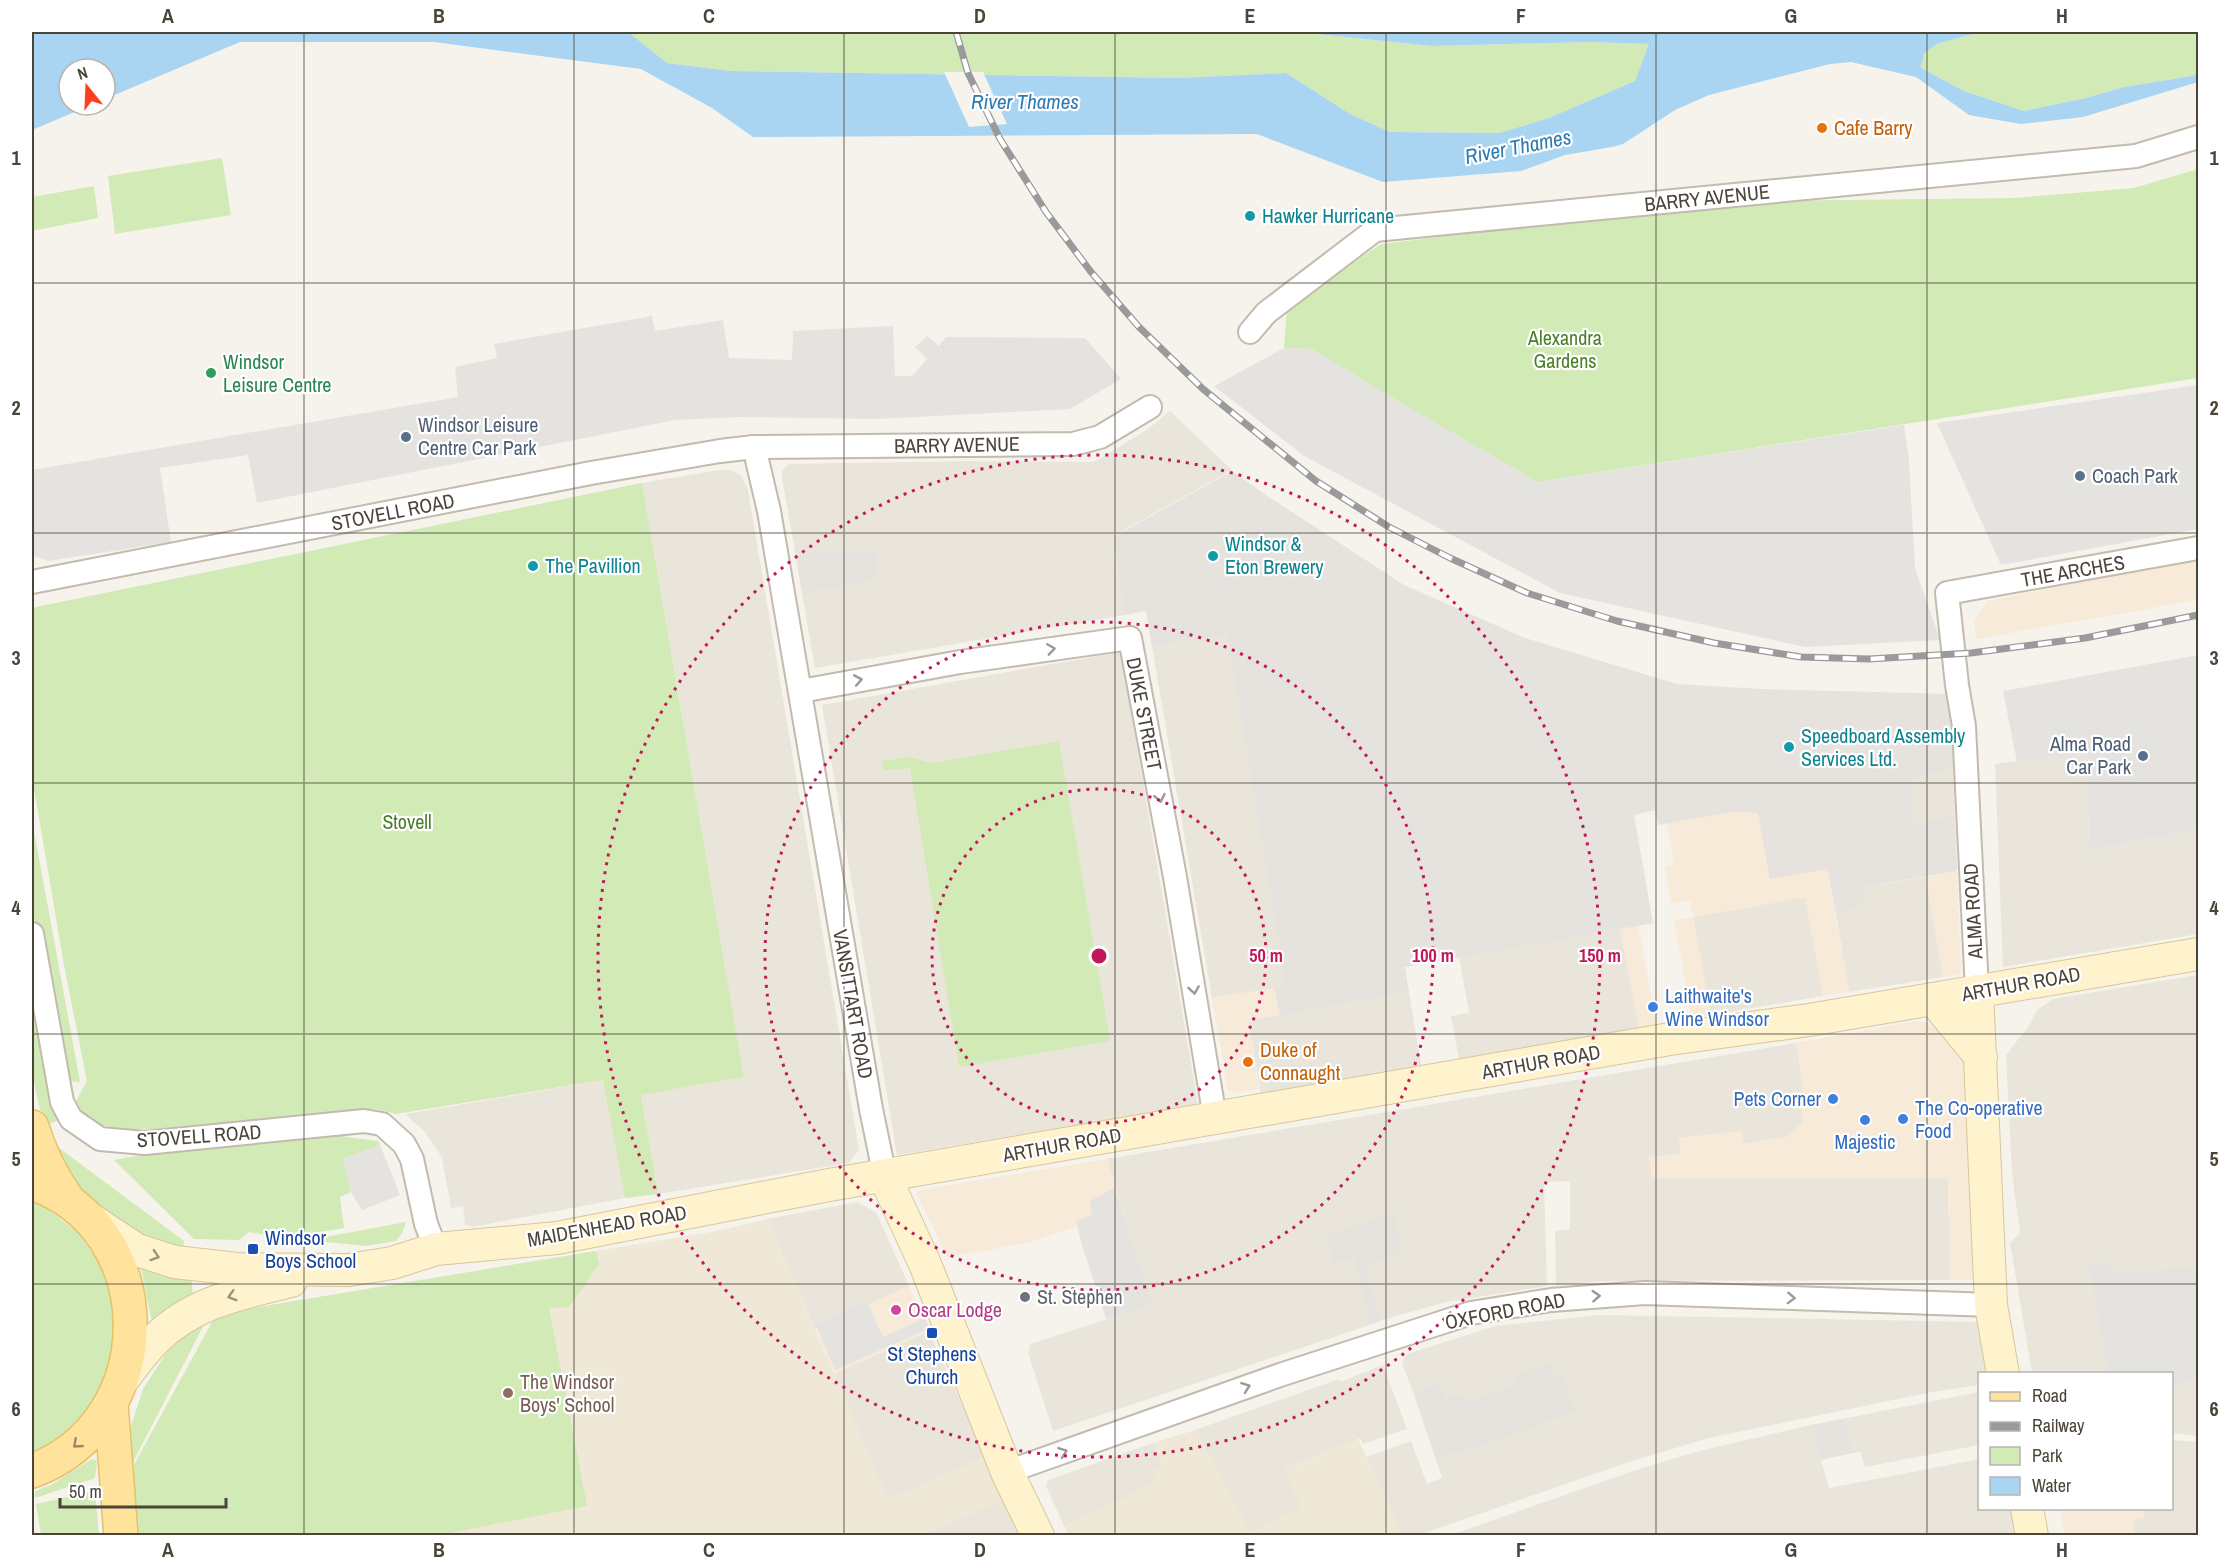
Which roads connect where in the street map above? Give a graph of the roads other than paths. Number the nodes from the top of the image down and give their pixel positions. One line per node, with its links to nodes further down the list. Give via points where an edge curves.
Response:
1 (2199, 137): 2 (street, BARRY AVENUE, via 2136,156 1375,230 1266,313)
2 (1250, 333)
3 (1150, 407): 4 (street, BARRY AVENUE, via 1100,437 1073,444)
4 (754, 447): 6 (street, STOVELL ROAD, via 591,473); 8 (street, VANSITTART ROAD)
5 (2199, 548): 7 (street, THE ARCHES)
6 (32, 582)
7 (1947, 593): 12 (street, ALMA ROAD, via 1964,726)
8 (801, 691): 15 (street, DUKE STREET, one-way to 15, via 960,662 1130,638); 17 (street, VANSITTART ROAD)
9 (32, 934): 20 (street, STOVELL ROAD, via 62,1102 71,1119 100,1139 145,1143 364,1121 382,1124 404,1144 412,1160 426,1224)
10 (2199, 954): 11 (street, ARTHUR ROAD)
11 (2025, 983): 12 (street, ARTHUR ROAD); 14 (street)
12 (1977, 991): 13 (street, ARTHUR ROAD); 14 (street, ALMA ROAD)
13 (1933, 999): 14 (street); 15 (street, ARTHUR ROAD, via 1670,1039)
14 (1980, 1048): 22 (street, ALMA ROAD)
15 (1215, 1118): 17 (street, ARTHUR ROAD)
16 (32, 1127): 19 (main road, via 51,1175)
17 (885, 1177): 20 (street, MAIDENHEAD ROAD, via 557,1238); 26 (street, VANSITTART ROAD, via 925,1264)
18 (32, 1183): 19 (main road)
19 (78, 1211): 21 (street, MAIDENHEAD ROAD, one-way to 21, via 137,1250 175,1262); 24 (main road, via 105,1241 128,1295 131,1340)
20 (436, 1249): 21 (street, MAIDENHEAD ROAD, via 392,1263)
21 (330, 1271): 24 (street, MAIDENHEAD ROAD, one-way to 24, via 198,1308 157,1338)
22 (1991, 1305): 23 (street, ALMA ROAD); 26 (street, OXFORD ROAD, one-way to 22, via 1302,1367 1471,1313 1551,1300 1645,1293)
23 (2003, 1372)
24 (116, 1393): 25 (main road, one-way to 25, via 79,1444); 28 (main road)
25 (32, 1471)
26 (1007, 1472): 29 (street, VANSITTART ROAD)
27 (2027, 1510): 30 (street)
28 (121, 1536)
29 (1038, 1536)
30 (2032, 1536)

